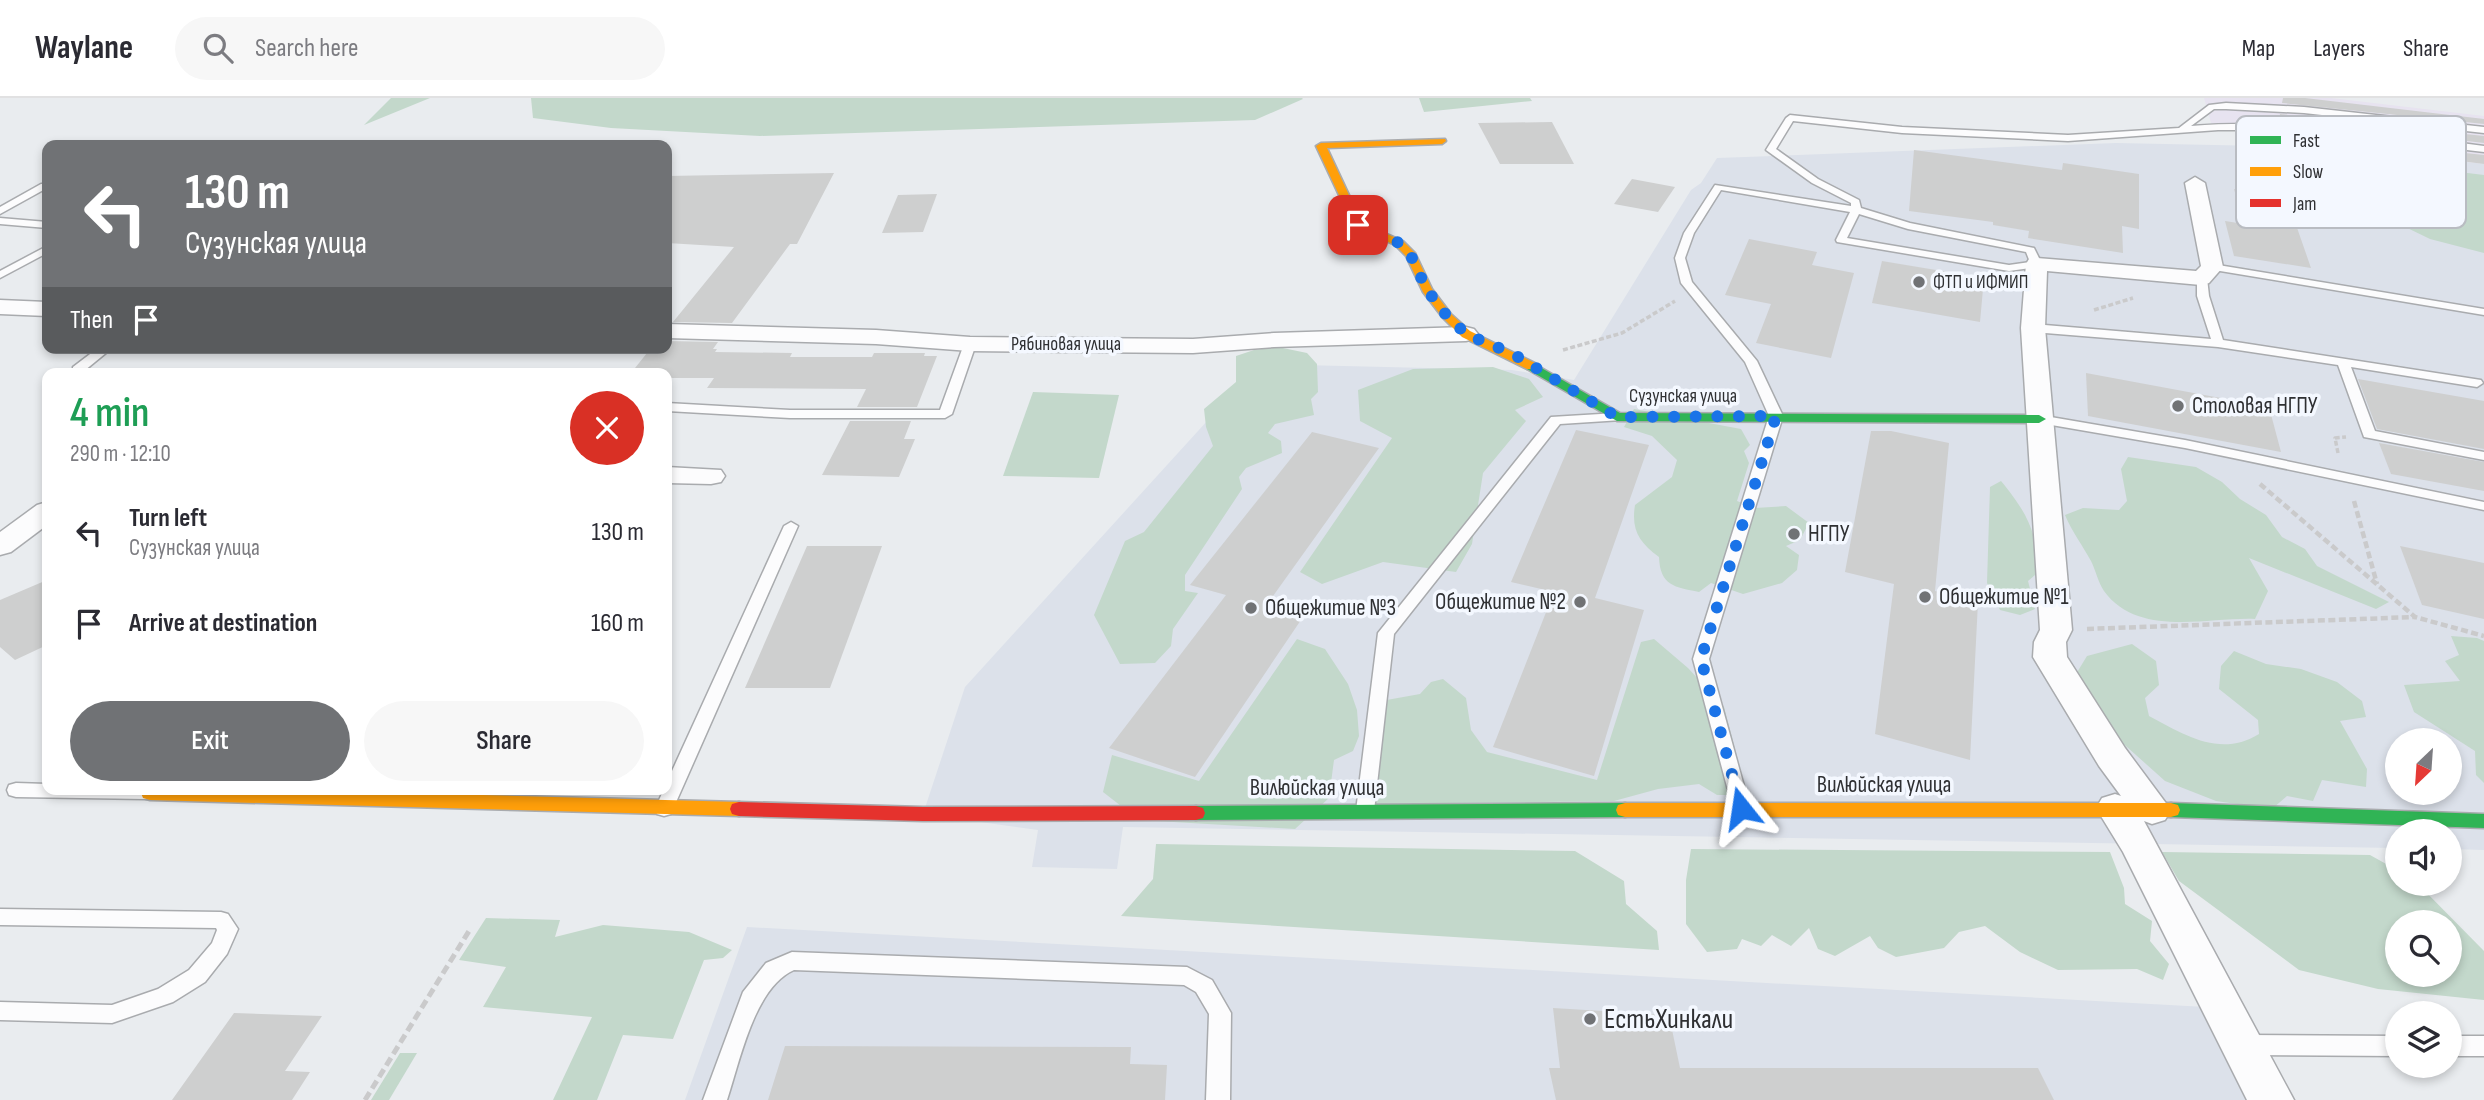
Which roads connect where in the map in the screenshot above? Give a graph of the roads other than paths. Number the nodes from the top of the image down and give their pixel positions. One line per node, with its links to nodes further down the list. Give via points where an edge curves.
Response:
1 (2359, 116): 4 (lane, via 2212,107)
2 (2236, 127): 4 (lane)
3 (2466, 128): 5 (lane)
4 (2181, 130): 12 (lane, via 2068,138 1902,130 1790,118 1771,150 1856,202)
5 (2484, 130)
6 (1442, 141): 25 (street, Сузунская улица, via 1321,146 1358,225 1399,243 1411,256 1427,290)
7 (2466, 147): 8 (lane)
8 (2484, 149)
9 (2195, 183): 18 (street)
10 (42, 187): 11 (lane)
11 (5, 206): 13 (lane)
12 (1856, 210): 17 (lane, via 1908,226 2030,250); 17 (lane, via 1841,240 2010,268); 33 (lane, via 1718,187 1689,233 1680,258 1688,284 1751,361)
13 (0, 211)
14 (0, 221): 15 (lane)
15 (42, 225)
16 (42, 252): 19 (lane)
17 (2037, 264): 18 (street); 23 (street)
18 (2207, 272): 22 (lane); 26 (lane, via 2206,306)
19 (0, 275)
20 (0, 307): 21 (street)
21 (42, 309)
22 (2484, 312)
23 (2033, 328): 26 (lane); 35 (street)
24 (672, 331): 27 (street, Рябиновая улица)
25 (1466, 334): 27 (street, Рябиновая улица, via 1193,346); 34 (street, Сузунская улица, via 1513,354)
26 (2218, 343): 29 (lane)
27 (970, 344): 32 (lane, via 945,414 790,414)
28 (98, 354): 30 (lane)
29 (2343, 361): 31 (lane); 36 (lane, via 2369,433)
30 (80, 368)
31 (2477, 383)
32 (672, 407)
33 (1776, 416): 34 (street, Сузунская улица); 35 (street, Сузунская улица); 48 (lane, via 1701,659)
34 (1617, 417): 51 (lane, via 1556,420 1386,633)
35 (2039, 419): 39 (lane); 50 (street, via 2056,630 2050,657 2112,757)
36 (2484, 456)
37 (672, 475): 38 (street)
38 (711, 476)
39 (2484, 506)
40 (42, 515): 42 (street)
41 (791, 526): 45 (lane)
42 (0, 546)
43 (16, 790): 44 (lane)
44 (42, 790)
45 (672, 791)
46 (266, 795): 49 (street, Вилюйская улица)
47 (670, 795): 49 (lane)
48 (1741, 808): 50 (street, Вилюйская улица); 51 (street, Вилюйская улица)
49 (664, 809): 51 (street, Вилюйская улица, via 923,814)
50 (2134, 809): 52 (street, Вилюйская улица); 55 (street, via 2139,845)
51 (1365, 811)
52 (2484, 821)
53 (0, 917): 54 (lane, via 221,920 228,929 197,976 166,996 112,1014)
54 (0, 1011)
55 (2243, 1045): 56 (lane); 61 (street)
56 (2385, 1046)
57 (2462, 1046): 58 (lane)
58 (2484, 1046)
59 (715, 1100): 60 (lane, via 751,998 774,969 792,961 1186,976 1204,986 1220,1013)
60 (1218, 1100)
61 (2271, 1100)

